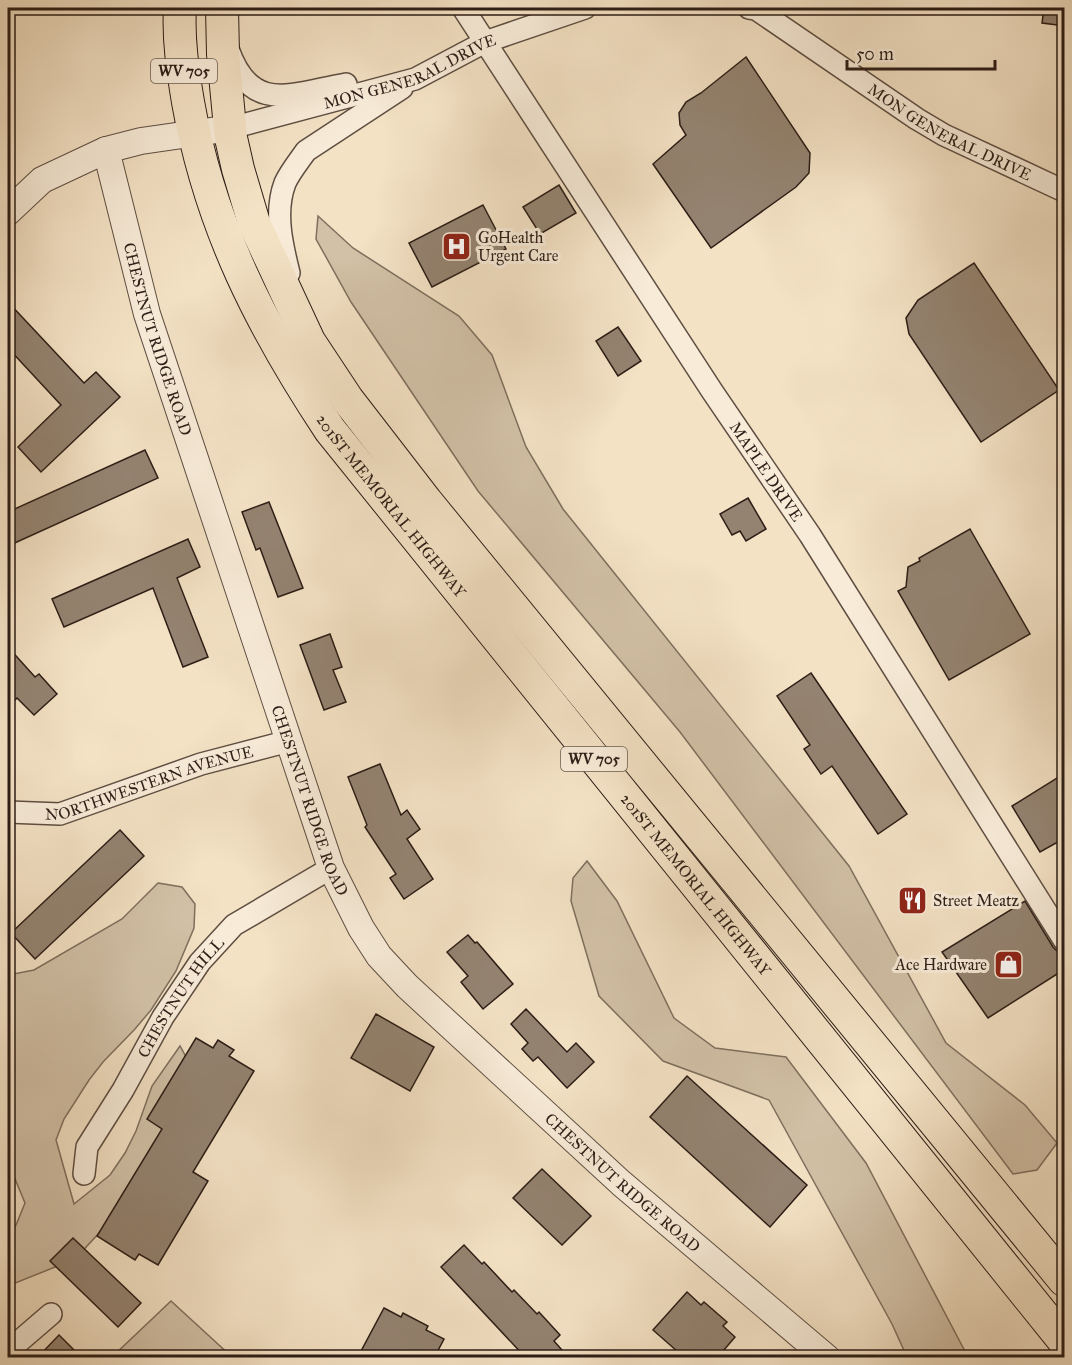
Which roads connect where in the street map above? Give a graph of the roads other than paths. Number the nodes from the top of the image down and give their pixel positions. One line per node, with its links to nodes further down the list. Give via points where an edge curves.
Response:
1 (180, 8): 9 (main road, WV 705, via 184,79)
2 (463, 8): 6 (street, MAPLE DRIVE)
3 (585, 8): 6 (street, MON GENERAL DRIVE)
4 (749, 8): 11 (street, MON GENERAL DRIVE, via 756,9 917,119)
5 (222, 20): 7 (street, via 230,56 254,88 267,95 289,96 367,80); 8 (main road, WV 705)
6 (485, 42): 7 (street, MON GENERAL DRIVE); 17 (street, MAPLE DRIVE, via 810,535)
7 (415, 79): 8 (street, MON GENERAL DRIVE); 13 (street, via 306,151 285,184 280,209 281,242)
8 (231, 128): 9 (street); 13 (main road, 201ST MEMORIAL HIGHWAY / WV 705, via 237,169 254,223)
9 (194, 134): 10 (street); 21 (main road, 201ST MEMORIAL HIGHWAY / WV 705, via 235,262 265,325 330,430)
10 (106, 150): 12 (street, via 42,180); 14 (street, CHESTNUT RIDGE ROAD, via 147,314)
11 (1065, 191)
12 (8, 212)
13 (309, 341): 19 (main road, 201ST MEMORIAL HIGHWAY / WV 705, via 348,400 426,501)
14 (289, 741): 15 (street, NORTHWESTERN AVENUE, via 201,764 60,814); 16 (street, CHESTNUT RIDGE ROAD)
15 (8, 812)
16 (331, 868): 18 (street, CHESTNUT HILL, via 234,925 200,962 87,1147); 23 (street, CHESTNUT RIDGE ROAD, via 379,956 407,986 621,1183)
17 (1065, 940)
18 (84, 1174)
19 (1065, 1280)
20 (51, 1314): 22 (street)
21 (1065, 1341)
22 (8, 1351)
23 (827, 1358)

